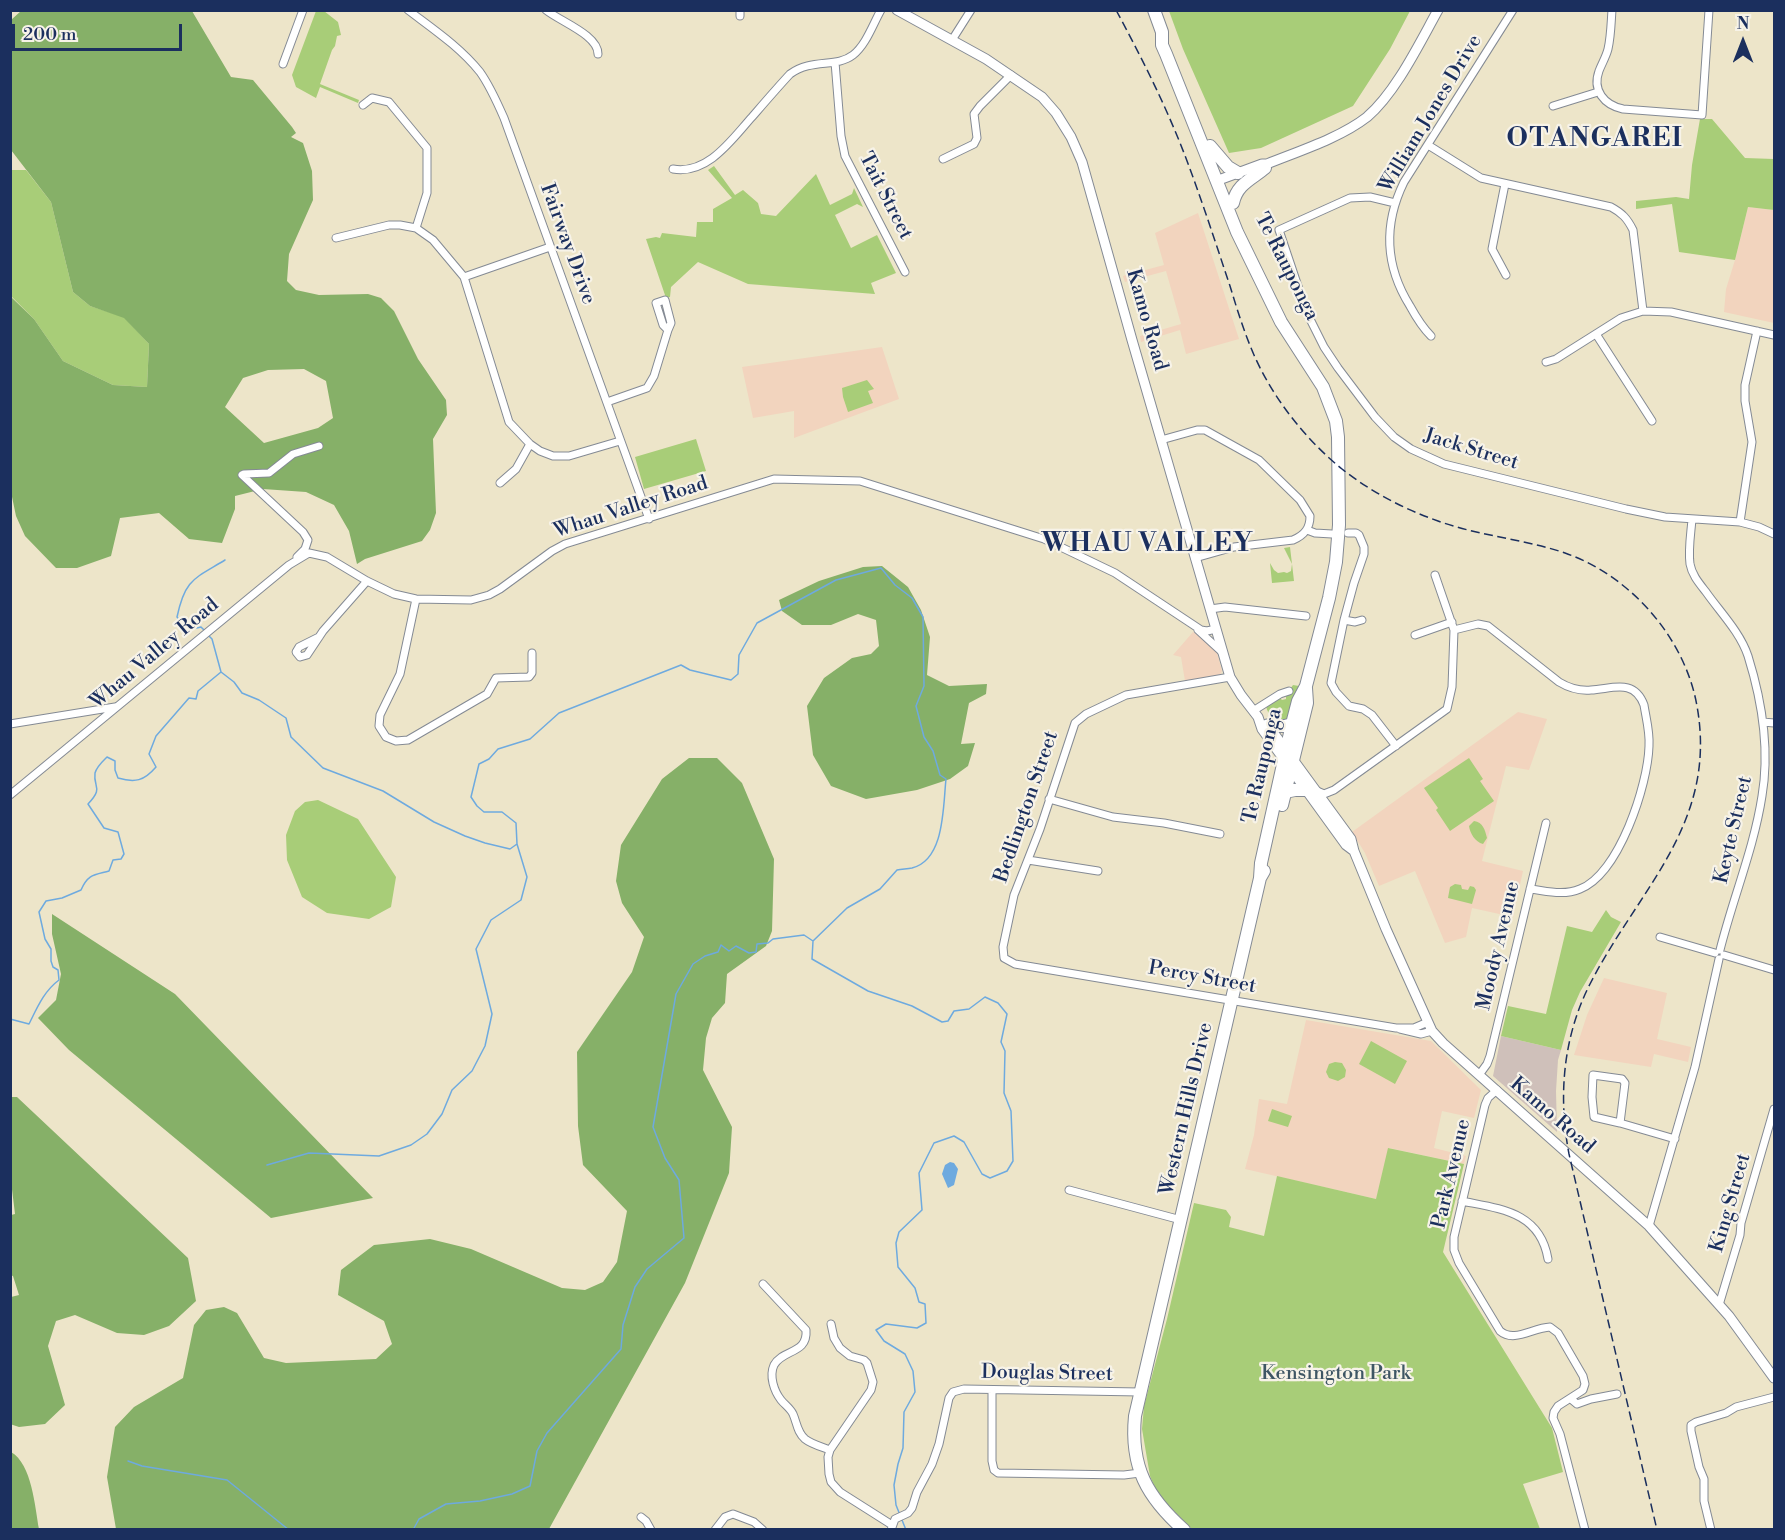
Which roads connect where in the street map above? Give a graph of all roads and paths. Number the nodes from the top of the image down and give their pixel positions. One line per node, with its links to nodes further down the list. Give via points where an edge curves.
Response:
1 (303, 10): 16 (street)
2 (408, 10): 33 (street, Fairway Drive, via 456,47 481,73 494,94)
3 (546, 10): 14 (street, via 591,38)
4 (881, 10): 15 (street, via 857,51)
5 (897, 10): 13 (main road, Kamo Road)
6 (971, 10): 13 (street)
7 (1154, 10): 12 (highway, Te Rauponga)
8 (1438, 10): 24 (main road, via 1392,88 1368,116)
9 (1513, 10): 21 (street, William Jones Drive)
10 (1612, 10): 18 (street, via 1609,47 1597,78)
11 (1709, 10): 18 (street, via 1702,115 1614,108)
12 (1161, 32): 22 (highway, Te Rauponga); 27 (highway, Te Rauponga, via 1162,45)
13 (952, 40): 17 (main road, Kamo Road)
14 (598, 54)
15 (836, 62): 25 (street, via 814,63 795,70 722,151 697,166); 34 (street, Tait Street, via 845,156)
16 (283, 63)
17 (1011, 75): 23 (street, via 974,114 974,144); 46 (main road, Kamo Road, via 1042,97 1076,148)
18 (1598, 92): 20 (street)
19 (363, 105): 31 (street, via 372,98 389,102 427,148 427,193)
20 (1553, 106)
21 (1428, 145): 28 (street, via 1481,178); 30 (street, William Jones Drive)
22 (1210, 146): 26 (highway, via 1222,162); 27 (highway, Te Rauponga)
23 (943, 159)
24 (1266, 166): 26 (main road); 27 (main road); 29 (highway, via 1241,186)
25 (673, 169)
26 (1238, 173): 27 (main road)
27 (1221, 182): 29 (highway, Te Rauponga); 55 (highway, Te Rauponga, via 1237,232 1281,322 1330,403 1338,437)
28 (1504, 184): 35 (street, via 1491,249); 37 (street, via 1611,207 1622,213 1632,230)
29 (1233, 203): 55 (highway, Te Rauponga, via 1269,283 1336,401 1343,435)
30 (1395, 203): 42 (street, William Jones Drive, via 1389,243 1395,278 1423,329); 52 (street, Jack Street, via 1350,198 1279,230 1306,313 1324,347 1375,417 1411,449 1444,464 1665,517)
31 (416, 228): 32 (street, via 389,225); 36 (street, via 433,240)
32 (336, 238)
33 (550, 247): 36 (street); 44 (street, Fairway Drive)
34 (904, 272)
35 (1506, 275)
36 (465, 277): 48 (street, via 509,422)
37 (1643, 311): 39 (street, via 1671,312); 40 (street, via 1621,318)
38 (668, 330): 44 (street, via 647,388)
39 (1757, 331): 41 (street); 53 (street, via 1745,385 1752,442)
40 (1596, 334): 43 (street); 45 (street)
41 (1774, 335)
42 (1431, 336)
43 (1546, 362)
44 (607, 402): 47 (street, Fairway Drive)
45 (1652, 421)
46 (1161, 440): 54 (street, via 1205,430 1257,458 1307,510); 57 (main road, Kamo Road)
47 (621, 441): 48 (street, via 569,456 554,456); 51 (street, Fairway Drive)
48 (530, 444): 50 (street, via 516,469)
49 (318, 446): 58 (street, via 293,454 269,473 242,475 308,540 306,549)
50 (500, 483)
51 (649, 519): 61 (street, Whau Valley Road, via 557,548 489,595 471,600); 66 (street, Whau Valley Road, via 774,479 860,481 1044,539 1115,573)
52 (1692, 519): 53 (street, Jack Street); 78 (street, Keyte Street, via 1690,566 1743,644)
53 (1740, 522): 56 (street, Jack Street)
54 (1307, 530): 55 (street, via 1321,534); 57 (street, via 1293,540 1234,547)
55 (1344, 531): 64 (street, via 1361,537 1364,554); 74 (highway, Te Rauponga)
56 (1774, 534)
57 (1195, 558): 62 (main road, Kamo Road)
58 (289, 564): 60 (street, Whau Valley Road, via 309,553 327,557); 76 (street, Whau Valley Road)
59 (1435, 575): 67 (street)
60 (367, 581): 61 (street, Whau Valley Road); 70 (street)
61 (416, 599): 71 (street, via 400,674 380,715 379,726 386,737 408,740 487,694 498,678 530,676)
62 (1210, 609): 63 (street, via 1225,607); 68 (main road, Kamo Road)
63 (1306, 616)
64 (1344, 620): 65 (street); 83 (street, via 1331,679 1333,688 1349,706 1368,711)
65 (1362, 620)
66 (1193, 626): 68 (street, Whau Valley Road, via 1207,631); 72 (street, Whau Valley Road)
67 (1453, 626): 69 (street); 83 (street, via 1452,687 1447,709); 97 (street, via 1488,627 1568,687 1624,687 1635,691 1644,705 1650,743 1644,779 1631,820 1611,860 1595,880 1576,891)
68 (1216, 629): 72 (main road, Kamo Road)
69 (1415, 636)
70 (319, 637)
71 (532, 653)
72 (1222, 653): 73 (main road, Kamo Road)
73 (1230, 677): 77 (main road, Kamo Road); 89 (street, Bedlington Street, via 1125,695 1080,718 1071,732)
74 (1306, 686): 81 (highway, Te Rauponga); 84 (highway, Western Hills Drive, via 1307,703)
75 (1288, 691): 77 (street, via 1277,695)
76 (118, 707): 80 (street); 88 (street, Whau Valley Road)
77 (1256, 714): 82 (main road, Kamo Road); 84 (main road, Kamo Road, via 1262,729)
78 (1763, 722): 79 (street); 99 (street, Keyte Street, via 1762,795)
79 (1774, 723)
80 (10, 724)
81 (1292, 724): 82 (highway); 84 (highway, Te Rauponga)
82 (1269, 726): 84 (main road, Kamo Road)
83 (1396, 746): 85 (street)
84 (1288, 759): 86 (main road, Kamo Road); 87 (highway, Western Hills Drive); 96 (highway, Te Rauponga)
85 (1334, 790): 86 (street, via 1324,794); 90 (street)
86 (1311, 791): 87 (highway); 90 (main road, Kamo Road); 93 (main road, Kamo Road, via 1346,845)
87 (1285, 792): 96 (highway, Western Hills Drive, via 1268,864)
88 (10, 795)
89 (1049, 799): 92 (street, via 1113,817); 94 (street, Bedlington Street)
90 (1328, 807): 93 (main road, Kamo Road, via 1351,839)
91 (1546, 823): 97 (street, Moody Avenue)
92 (1220, 834)
93 (1354, 851): 103 (main road, Kamo Road)
94 (1028, 860): 95 (street); 100 (street, Bedlington Street, via 1010,908)
95 (1098, 872)
96 (1260, 878): 102 (highway, Western Hills Drive)
97 (1530, 889): 104 (street, Moody Avenue, via 1490,1056)
98 (1660, 937): 99 (street)
99 (1720, 954): 101 (street); 108 (street, Keyte Street)
100 (1004, 958): 102 (street, Percy Street, via 1015,964)
101 (1774, 969)
102 (1232, 1000): 103 (street, Percy Street, via 1396,1028); 111 (highway, Western Hills Drive)
103 (1430, 1027): 104 (main road, Kamo Road)
104 (1479, 1075): 105 (main road, Kamo Road)
105 (1497, 1090): 110 (street, Park Avenue, via 1485,1105); 112 (main road, Kamo Road)
106 (1774, 1109): 115 (street, King Street)
107 (1620, 1123): 107 (street, via 1623,1079 1593,1075 1594,1118); 108 (street)
108 (1675, 1139): 112 (street, Keyte Street)
109 (1069, 1191): 111 (street)
110 (1462, 1201): 113 (street, via 1506,1210 1523,1218 1541,1238); 122 (street, Park Avenue, via 1454,1237 1459,1263 1506,1336 1550,1327 1558,1333 1585,1384)
111 (1181, 1220): 119 (highway, Western Hills Drive)
112 (1649, 1226): 115 (main road, Kamo Road)
113 (1548, 1260)
114 (764, 1284): 123 (street, via 806,1330 802,1346 774,1366 772,1381 806,1441)
115 (1719, 1305): 117 (main road, Kamo Road)
116 (831, 1324): 123 (street, via 840,1348 869,1365 873,1382)
117 (1774, 1378)
118 (992, 1390): 119 (street, Douglas Street); 124 (street, via 994,1470 1002,1474); 126 (street, Douglas Street, via 953,1392 934,1458 910,1511 898,1517)
119 (1140, 1392): 124 (highway, Western Hills Drive, via 1133,1433)
120 (1617, 1394): 122 (street, via 1577,1404)
121 (1774, 1397): 132 (street, via 1692,1425)
122 (1571, 1399): 131 (street, Park Avenue, via 1558,1406 1553,1418)
123 (830, 1450): 126 (street, via 829,1474 836,1488)
124 (1140, 1473): 130 (highway, Western Hills Drive, via 1158,1504)
125 (641, 1517): 127 (street)
126 (892, 1527)
127 (651, 1530)
128 (715, 1530): 129 (street, via 725,1517 733,1514)
129 (764, 1530)
130 (1184, 1530)
131 (1585, 1530)
132 (1711, 1530)

